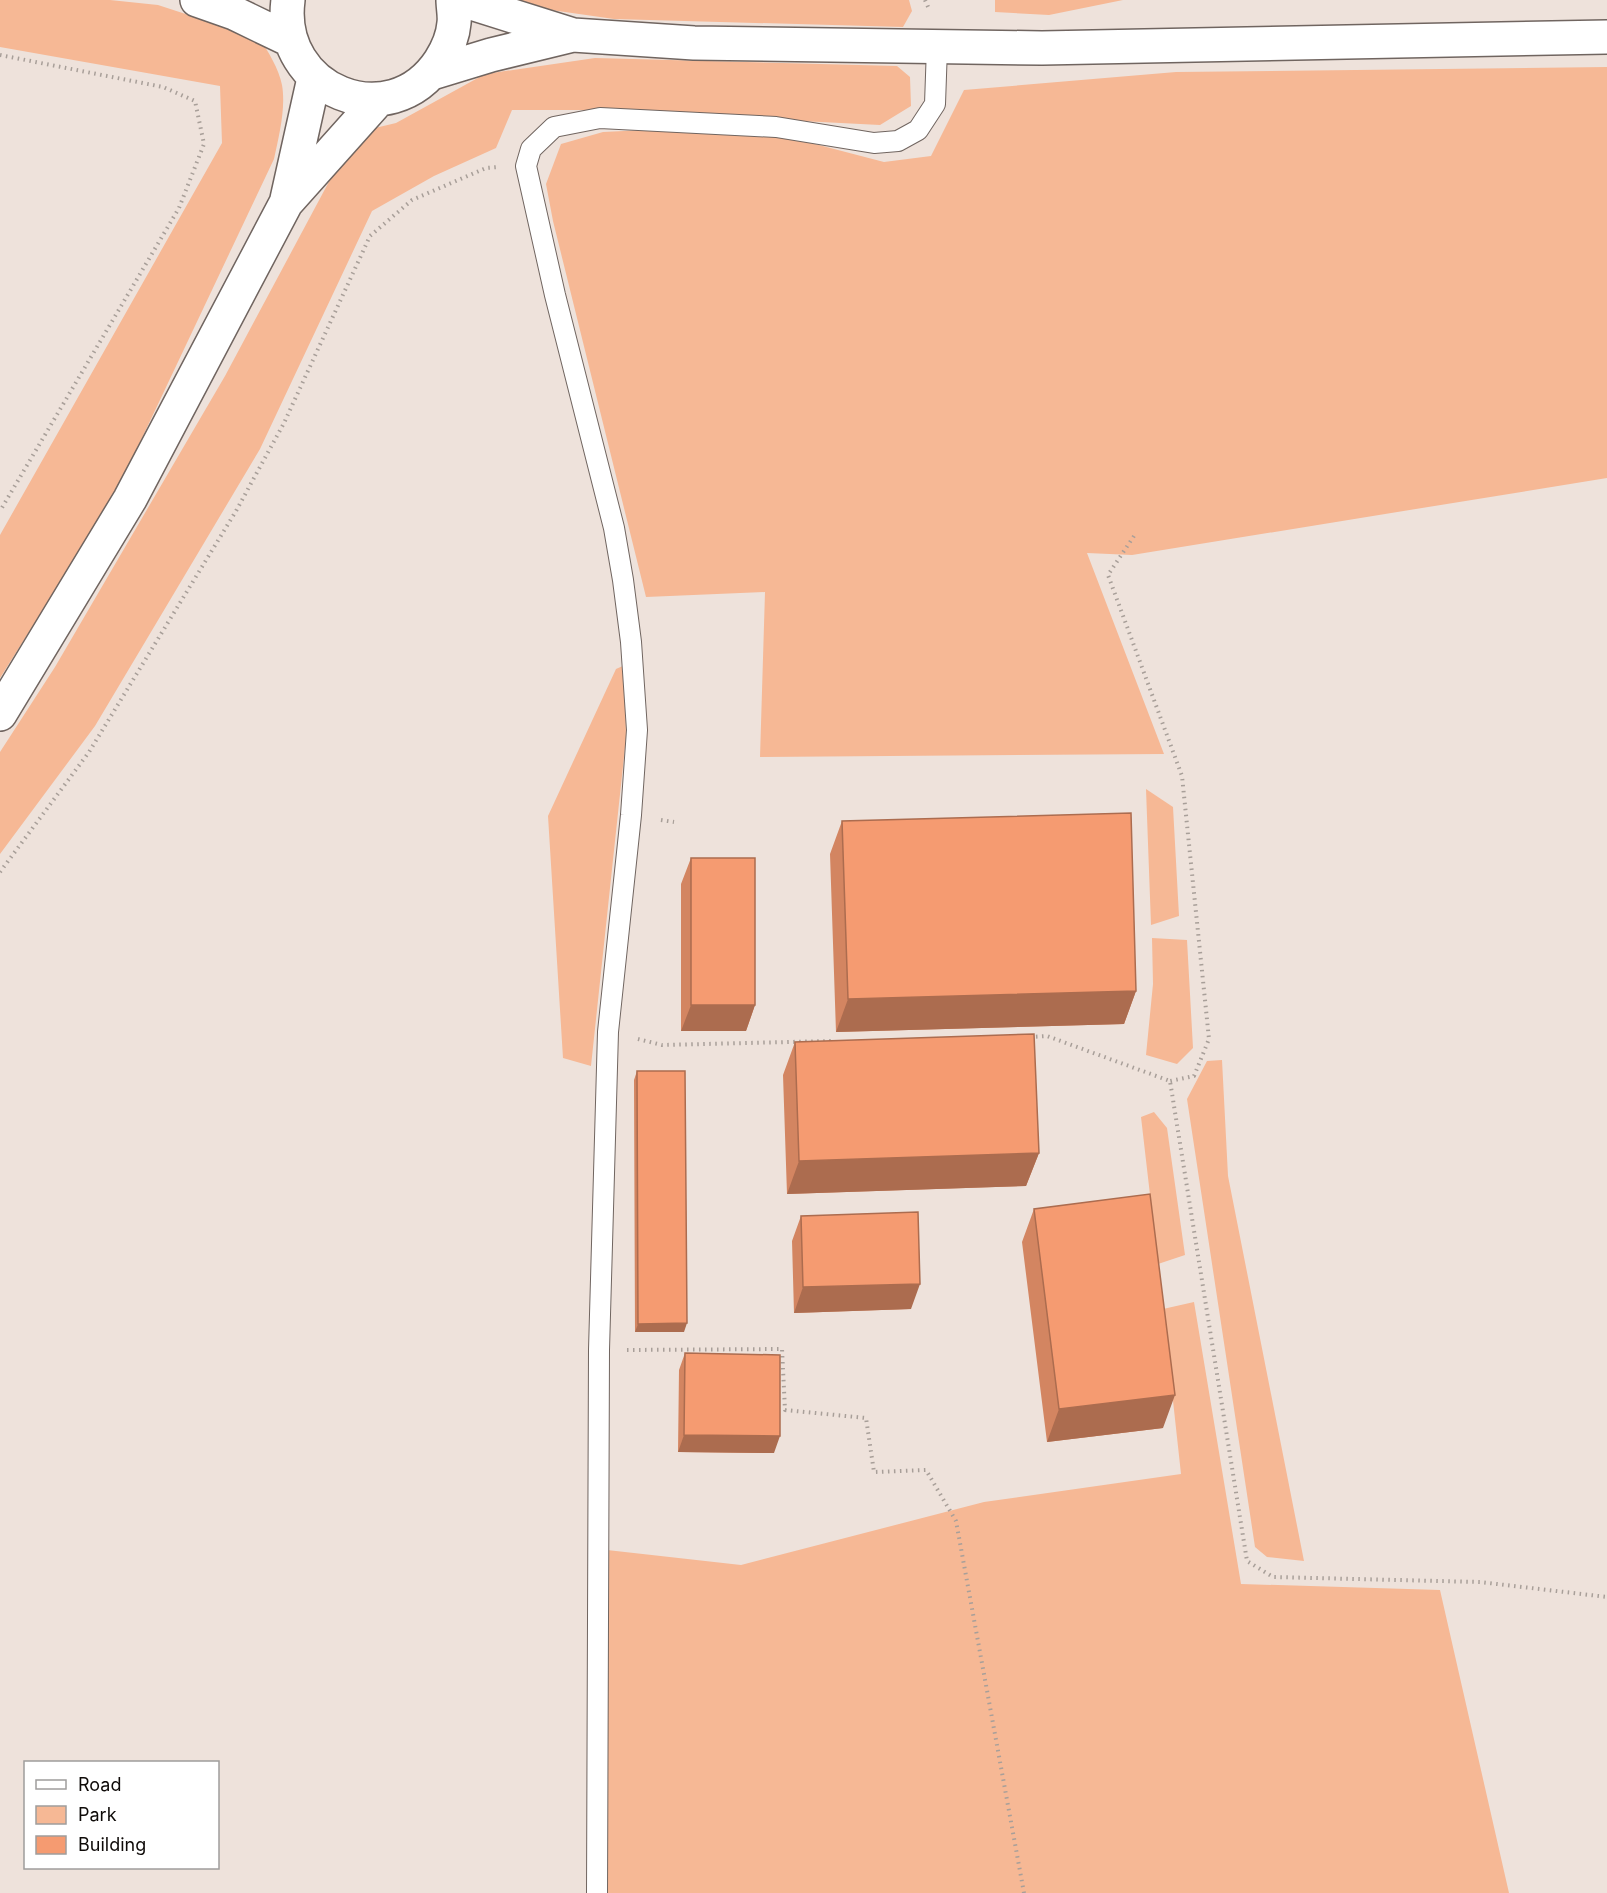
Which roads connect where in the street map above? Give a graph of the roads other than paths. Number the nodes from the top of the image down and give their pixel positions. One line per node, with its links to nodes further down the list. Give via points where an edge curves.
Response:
1 (197, 0): 7 (street)
2 (288, 0): 7 (street)
3 (453, 0): 9 (street, via 454,24 447,50)
4 (462, 0): 5 (street)
5 (573, 35): 8 (street, via 694,43); 9 (street)
6 (1607, 37): 8 (street)
7 (290, 40): 10 (street, via 299,61)
8 (937, 47): 14 (lane, via 935,104 918,130 898,141 874,143 776,127 600,118 554,127 531,149 526,166 614,528 631,642 637,730 608,1032 599,1350)
9 (432, 73): 11 (street, via 408,91)
10 (314, 78): 11 (street, via 334,91 356,98); 12 (street)
11 (379, 99): 12 (street)
12 (286, 202): 13 (street, via 130,499)
13 (0, 714)
14 (597, 1893)

